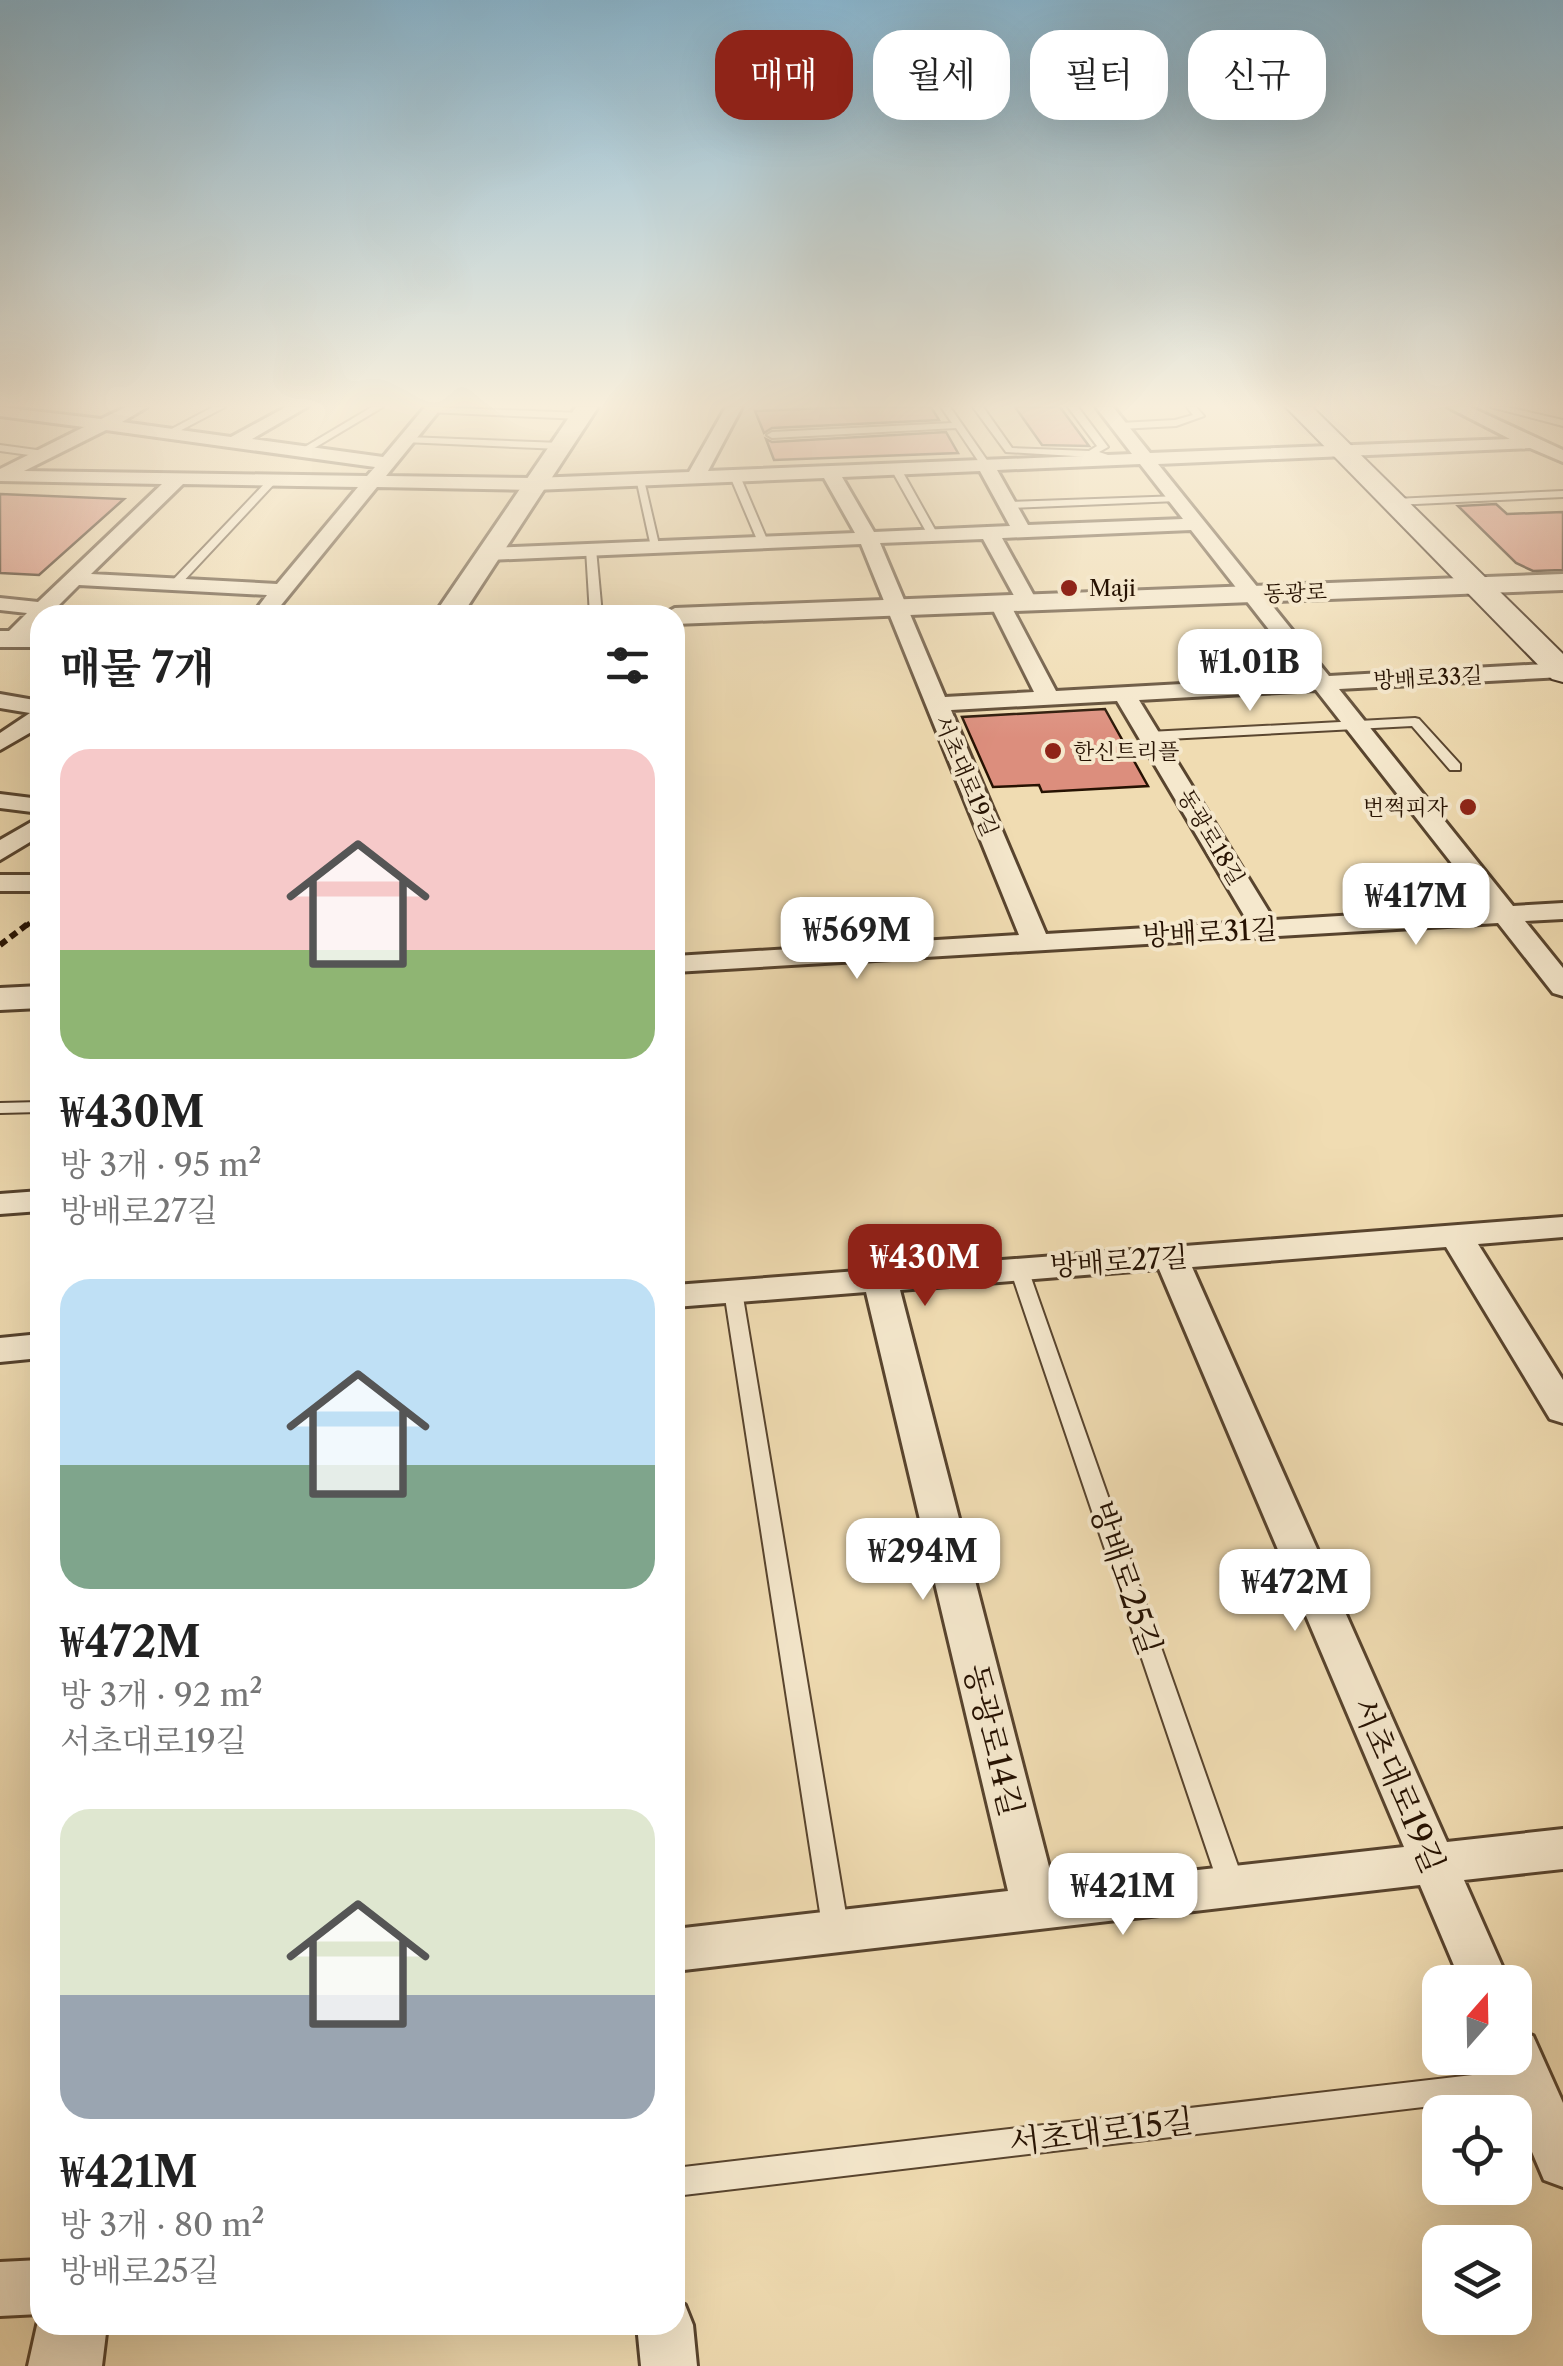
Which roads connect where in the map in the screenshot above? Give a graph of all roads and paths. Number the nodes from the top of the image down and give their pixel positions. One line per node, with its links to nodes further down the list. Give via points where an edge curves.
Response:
1 (138, 517): 21 (street)
2 (237, 517): 23 (lane)
3 (343, 517): 25 (street)
4 (512, 517): 20 (street)
5 (649, 517): 18 (lane)
6 (753, 517): 17 (lane)
7 (856, 517): 16 (street, 서초대로19길)
8 (923, 517): 15 (lane)
9 (1014, 517): 13 (street)
10 (1193, 517): 12 (street)
11 (1410, 517): 24 (main road)
12 (1198, 524): 13 (street); 26 (street)
13 (1022, 531): 14 (street)
14 (989, 533): 15 (street); 28 (street)
15 (933, 535): 16 (street)
16 (868, 538): 17 (street); 34 (street, 서초대로19길)
17 (763, 542): 18 (street)
18 (656, 546): 19 (street)
19 (591, 549): 20 (street); 32 (lane)
20 (488, 554): 31 (street)
21 (72, 580): 23 (street); 29 (street)
22 (1563, 582): 24 (street, 동광로)
23 (175, 584): 25 (street)
24 (1481, 586): 26 (street, 동광로); 38 (main road)
25 (283, 590): 30 (street)
26 (1254, 595): 28 (street, 동광로); 39 (street)
27 (0, 604): 33 (street)
28 (1014, 604): 34 (street, 동광로); 41 (street)
29 (46, 605)
30 (270, 605)
31 (455, 605)
32 (595, 605)
33 (30, 607)
34 (898, 608): 35 (street, 동광로); 43 (street, 서초대로19길)
35 (685, 616)
36 (30, 621): 37 (street)
37 (12, 640)
38 (1563, 671): 39 (street, 방배로33길)
39 (1324, 684): 40 (street, 방배로33길); 46 (street)
40 (1124, 694): 41 (street, 방배로33길); 47 (street, 동광로18길)
41 (1049, 698): 43 (street, 방배로33길)
42 (0, 701): 44 (street)
43 (935, 704): 60 (street, 서초대로19길)
44 (30, 706)
45 (30, 723): 48 (street)
46 (1358, 725): 47 (lane); 49 (lane, via 1414,722); 57 (street)
47 (1150, 736): 59 (street, 동광로18길)
48 (0, 743)
49 (1455, 767)
50 (0, 801): 51 (street)
51 (30, 805)
52 (30, 832): 53 (street)
53 (0, 852)
54 (0, 883): 55 (street)
55 (30, 883)
56 (1563, 911): 57 (street, 방배로31길)
57 (1506, 914): 59 (street, 방배로31길); 63 (street)
58 (30, 922): 61 (path)
59 (1266, 928): 60 (street, 방배로31길)
60 (1036, 942): 62 (street, 방배로31길)
61 (0, 945)
62 (685, 963)
63 (1563, 987)
64 (30, 998): 65 (street)
65 (0, 999)
66 (30, 1107): 67 (lane)
67 (0, 1108)
68 (30, 1202): 69 (street)
69 (0, 1204)
70 (1563, 1227): 71 (street, 방배로27길)
71 (1456, 1235): 72 (street, 방배로27길); 79 (street)
72 (1171, 1258): 73 (street, 방배로27길); 81 (street, 서초대로19길)
73 (1019, 1269): 74 (street, 방배로27길); 82 (lane, 방배로25길)
74 (880, 1280): 75 (street, 방배로27길); 83 (street, 동광로14길)
75 (733, 1291): 76 (street, 방배로27길); 84 (lane)
76 (685, 1295)
77 (30, 1348): 78 (street)
78 (1, 1354)
79 (1563, 1410)
80 (1563, 1848): 81 (street)
81 (1432, 1864): 82 (street); 86 (street, 서초대로19길)
82 (1232, 1886): 83 (street)
83 (1036, 1909): 84 (street)
84 (836, 1932): 85 (street)
85 (685, 1949)
86 (1477, 1965)
87 (1462, 2075): 90 (lane, 서초대로15길)
88 (1525, 2075): 89 (street)
89 (1563, 2162)
90 (685, 2181)
91 (0, 2288): 92 (street)
92 (30, 2288)
93 (70, 2335): 95 (street)
94 (666, 2335): 96 (street)
95 (65, 2366)
96 (669, 2366)

